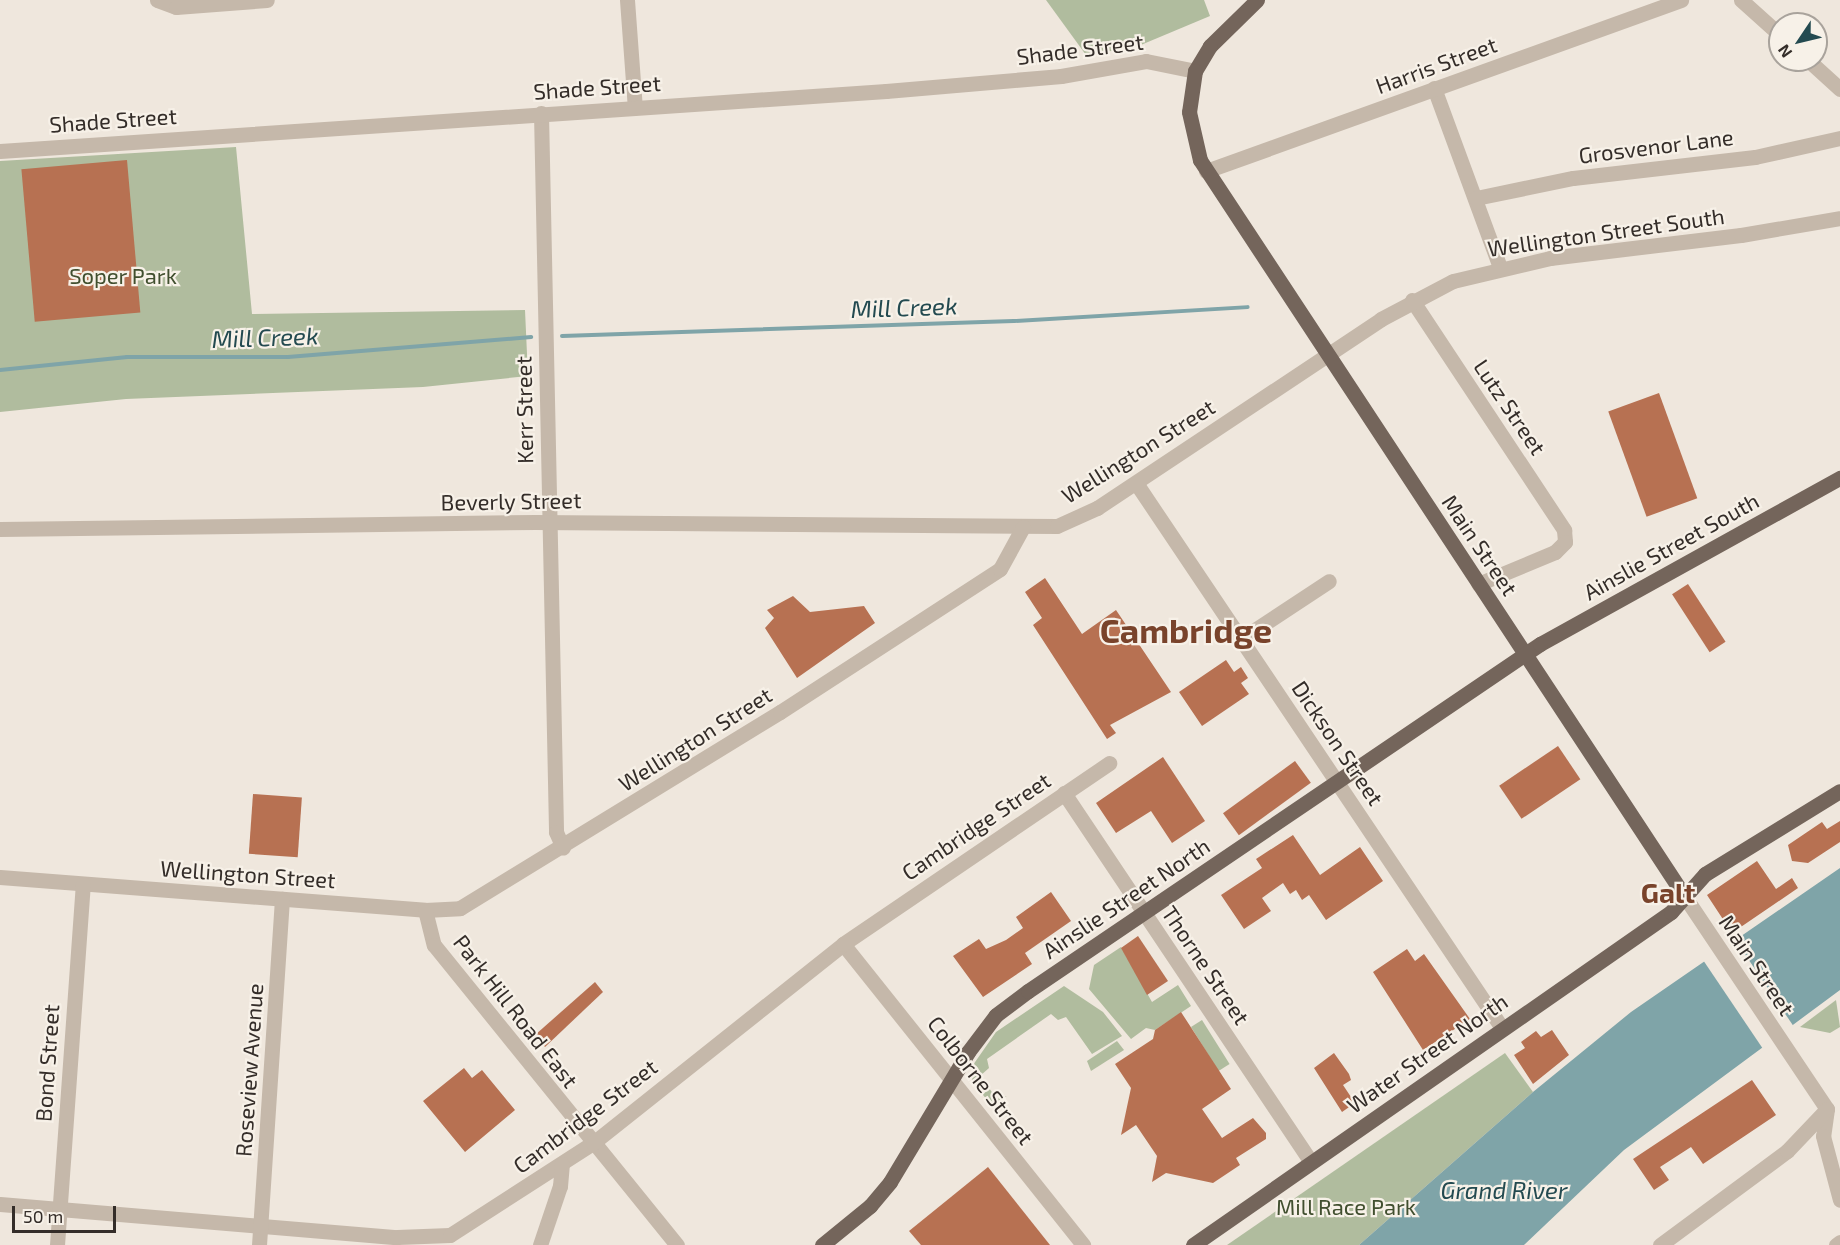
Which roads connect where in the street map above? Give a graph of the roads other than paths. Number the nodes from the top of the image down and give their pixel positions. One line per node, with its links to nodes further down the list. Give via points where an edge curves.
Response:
1 (157, 0): 2 (street, via 176,7)
2 (267, 0)
3 (627, 0): 12 (street)
4 (1257, 0): 8 (main road, Main Street, via 1210,46)
5 (1681, 0): 10 (street, Harris Street)
6 (1741, 0): 7 (street)
7 (1768, 24)
8 (1195, 72): 12 (street, Shade Street, via 1146,62 1061,76); 16 (main road, Main Street, via 1190,129)
9 (1821, 72): 11 (street)
10 (1434, 88): 16 (street, Harris Street); 17 (street)
11 (1840, 89)
12 (635, 108): 13 (street, Shade Street)
13 (541, 113): 15 (street, Shade Street); 24 (street, Kerr Street)
14 (1840, 138): 17 (street, Grosvenor Lane, via 1755,157 1573,178)
15 (0, 151)
16 (1206, 171): 21 (main road, Main Street)
17 (1476, 198): 19 (street)
18 (1840, 218): 19 (street, Wellington Street South)
19 (1500, 267): 20 (street, Wellington Street South)
20 (1412, 300): 21 (street, Wellington Street South); 28 (street, Lutz Street, via 1564,530 1565,542 1555,552)
21 (1327, 354): 23 (street, Wellington Street); 28 (main road, Main Street)
22 (1840, 478): 30 (main road, Ainslie Street South)
23 (1136, 483): 25 (street, Wellington Street, via 1072,521); 29 (street, Dickson Street)
24 (549, 522): 25 (street, Beverly Street, via 885,521); 26 (street, Beverly Street); 35 (street, Kerr Street, via 556,832)
25 (1023, 527): 35 (street, Wellington Street, via 1000,569)
26 (0, 529)
27 (1329, 580): 29 (street)
28 (1479, 584): 30 (main road, Main Street)
29 (1241, 639): 32 (street, Dickson Street)
30 (1524, 656): 32 (main road, Ainslie Street North); 38 (main road, Main Street)
31 (1109, 763): 34 (street, Cambridge Street)
32 (1337, 782): 41 (main road, Ainslie Street North); 43 (street, Dickson Street)
33 (1840, 791): 38 (main road, Water Street North, via 1705,874)
34 (1064, 793): 41 (street, Thorne Street); 42 (street, Cambridge Street)
35 (563, 848): 40 (street, Wellington Street, via 469,905)
36 (0, 877): 37 (street, Wellington Street)
37 (83, 884): 39 (street, Wellington Street); 51 (street, Bond Street)
38 (1684, 897): 43 (main road, Water Street North, via 1671,912); 45 (street, Main Street, via 1782,1043)
39 (282, 899): 40 (street, Wellington Street); 52 (street, Roseview Avenue)
40 (425, 910): 46 (street, Park Hill Road East, via 434,945)
41 (1144, 913): 44 (main road, Ainslie Street North, via 996,1015); 47 (street, Thorne Street)
42 (843, 944): 44 (street, Colborne Street); 46 (street, Cambridge Street)
43 (1502, 1028): 47 (main road, Water Street North)
44 (952, 1078): 57 (main road, Ainslie Street North, via 890,1182 870,1206); 58 (street, Colborne Street)
45 (1833, 1110): 49 (street, via 1824,1144); 60 (street, via 1787,1151)
46 (593, 1143): 48 (street, Cambridge Street); 56 (street, Park Hill Road East)
47 (1311, 1162): 59 (main road, Water Street North)
48 (562, 1164): 52 (street, Cambridge Street, via 450,1235 418,1238); 55 (street, via 560,1186)
49 (1840, 1200)
50 (0, 1204): 51 (street, Cambridge Street)
51 (59, 1208): 52 (street, Cambridge Street); 53 (street, Bond Street)
52 (261, 1225): 54 (street, Roseview Avenue)
53 (57, 1245)
54 (259, 1245)
55 (540, 1245)
56 (677, 1245)
57 (822, 1245)
58 (1083, 1245)
59 (1193, 1245)
60 (1660, 1245)

